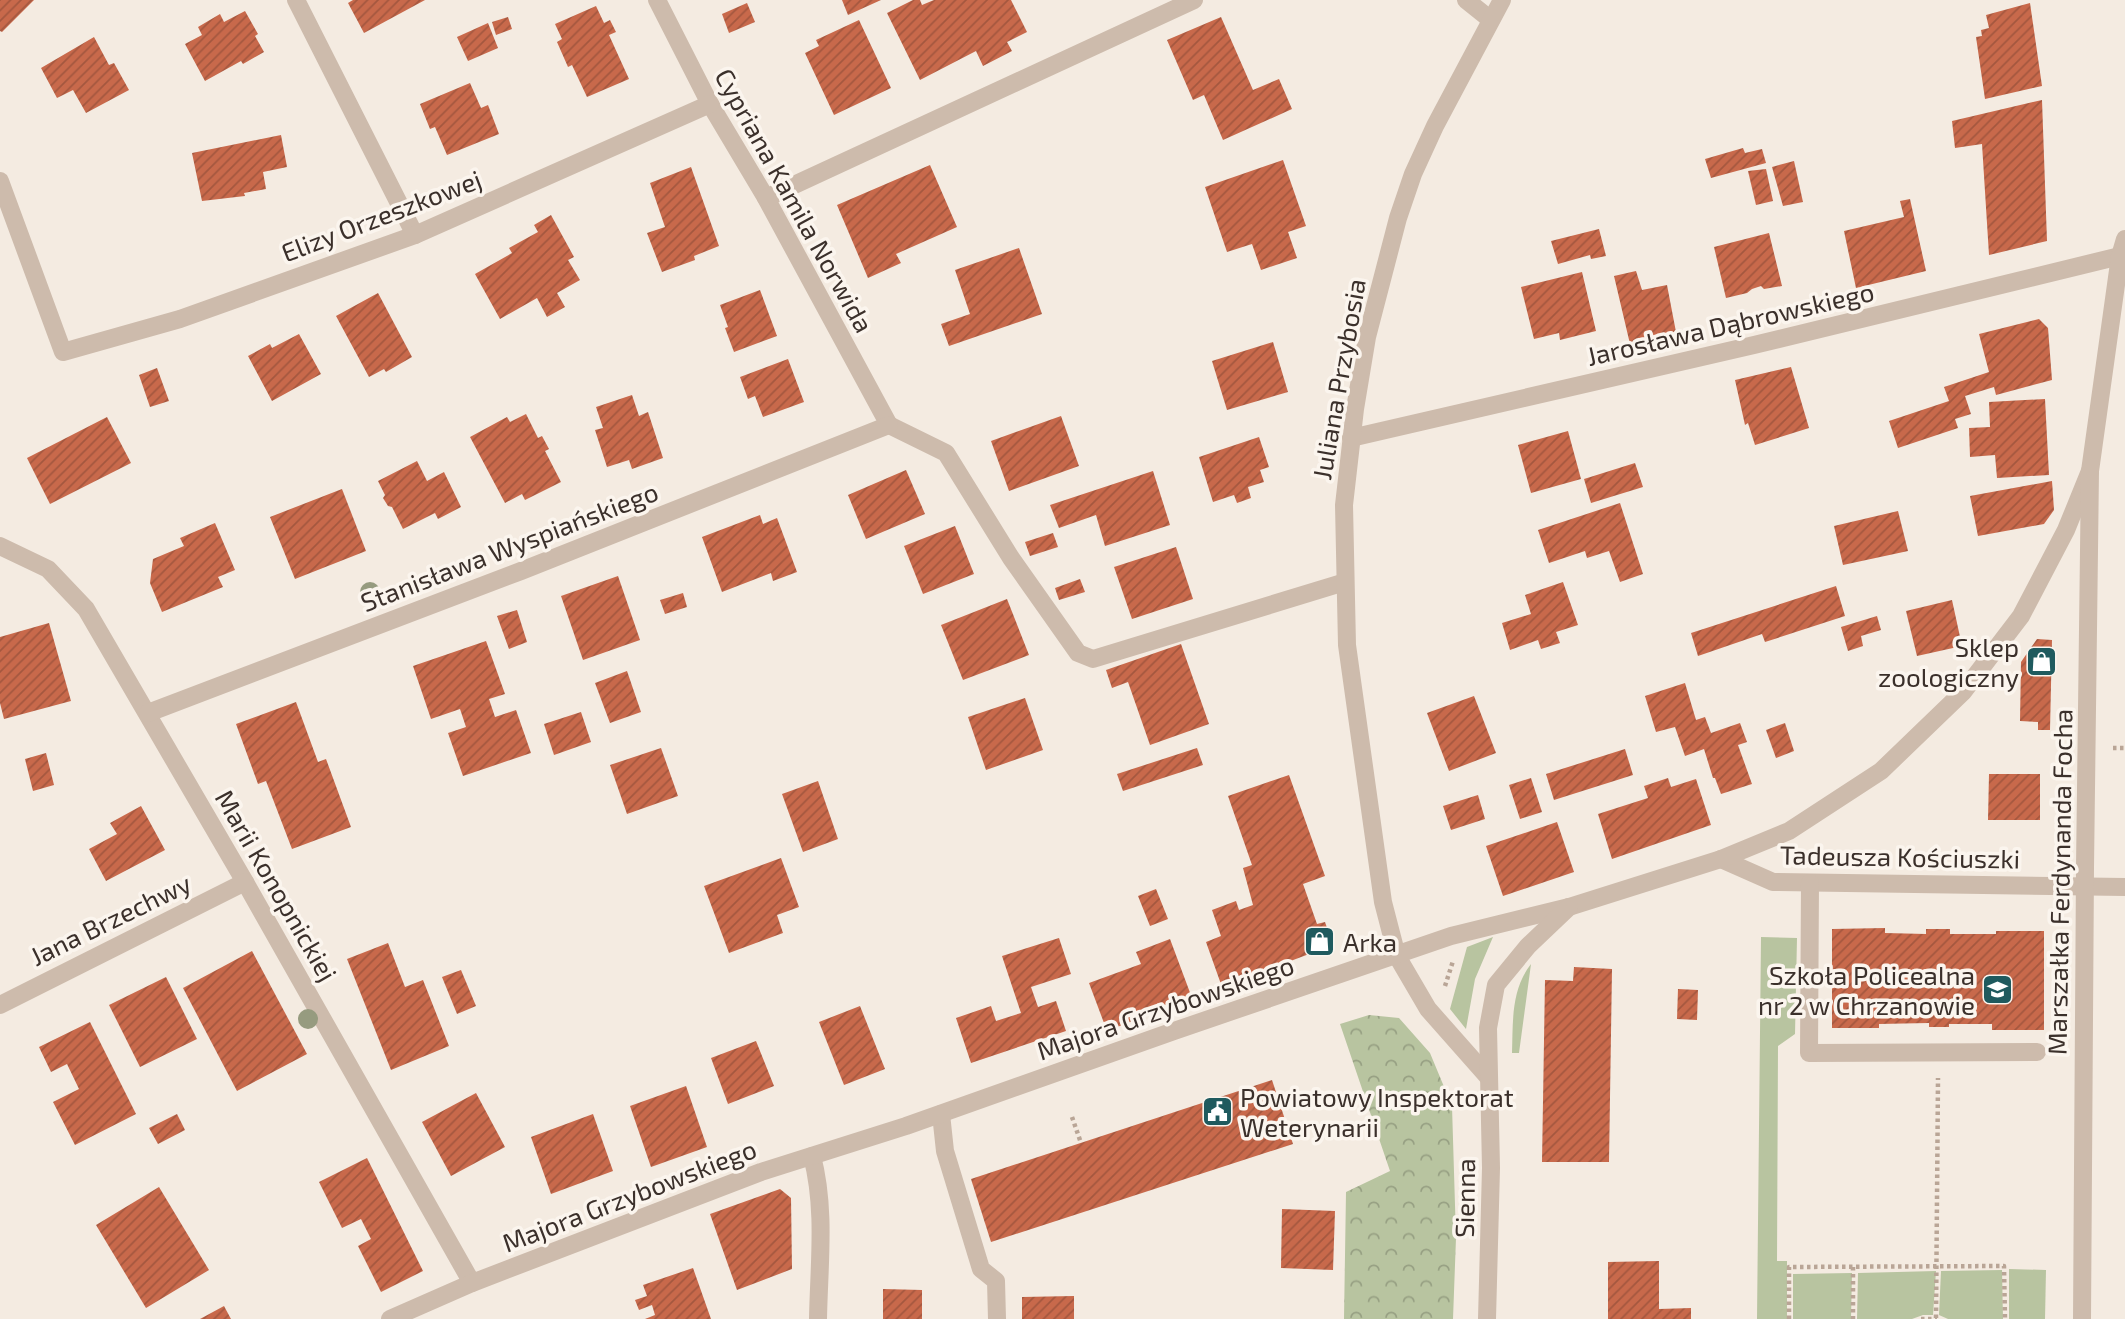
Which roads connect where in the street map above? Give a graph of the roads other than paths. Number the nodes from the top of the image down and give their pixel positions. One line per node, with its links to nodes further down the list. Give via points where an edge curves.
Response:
1 (296, 0): 10 (street)
2 (657, 0): 7 (street, Cypriana Kamila Norwida)
3 (1195, 0): 9 (street)
4 (1466, 0): 6 (street)
5 (1502, 0): 6 (street, Juliana Przybosia)
6 (1491, 20): 13 (street, Juliana Przybosia, via 1409,185 1367,337)
7 (710, 104): 9 (street, Cypriana Kamila Norwida); 10 (street, Elizy Orzeszkowej)
8 (0, 181): 10 (street, Elizy Orzeszkowej, via 63,352 180,319)
9 (766, 198): 12 (street, Cypriana Kamila Norwida)
10 (415, 235)
11 (2123, 251): 13 (street, Jarosława Dąbrowskiego, via 1780,339); 14 (street, Marszałka Ferdynanda Focha)
12 (888, 425): 16 (street, via 946,453 1018,569 1079,653 1093,659); 17 (street, Stanisława Wyspiańskiego)
13 (1351, 438): 16 (street, Juliana Przybosia, via 1344,505)
14 (2090, 471): 18 (street, Majora Grzybowskiego, via 2066,530 2021,615 1963,692 1881,771 1789,831); 21 (street, Marszałka Ferdynanda Focha)
15 (0, 547): 17 (street, Marii Konopnickiej, via 48,569 86,609)
16 (1345, 582): 24 (street, Juliana Przybosia, via 1347,645 1364,772 1383,902)
17 (148, 713): 19 (street, Marii Konopnickiej)
18 (1721, 859): 20 (street, Tadeusza Kościuszki, via 1773,882); 23 (street, Majora Grzybowskiego)
19 (245, 882): 25 (street, Jana Brzechwy); 30 (street, Marii Konopnickiej)
20 (1810, 883): 21 (street, Tadeusza Kościuszki); 26 (street, via 1810,1053)
21 (2085, 887): 22 (street, Tadeusza Kościuszki); 35 (street, Marszałka Ferdynanda Focha)
22 (2125, 887)
23 (1569, 907): 24 (street, Majora Grzybowskiego, via 1451,936); 27 (street, Sienna, via 1496,985 1488,1028)
24 (1396, 956): 27 (street, via 1428,1009); 28 (street, Majora Grzybowskiego)
25 (0, 1005)
26 (2037, 1052)
27 (1489, 1078): 34 (street, Sienna)
28 (941, 1114): 29 (street, Majora Grzybowskiego); 33 (street, via 945,1151 981,1269 996,1282)
29 (812, 1156): 30 (street, Majora Grzybowskiego); 32 (street, via 820,1184)
30 (472, 1283): 31 (street, Majora Grzybowskiego)
31 (390, 1319)
32 (818, 1319)
33 (997, 1319)
34 (1488, 1319)
35 (2082, 1319)

